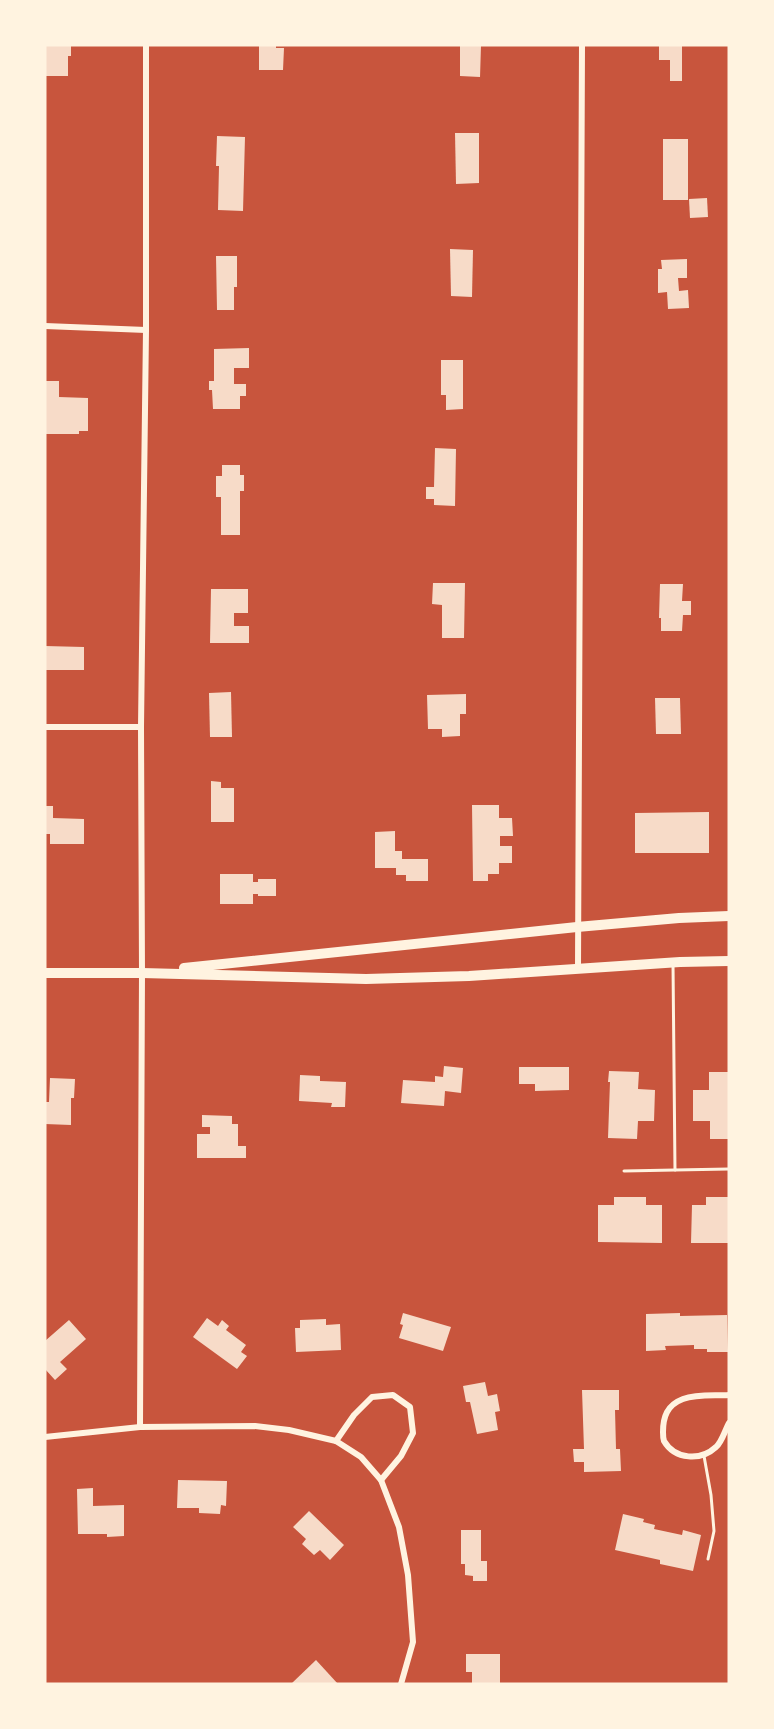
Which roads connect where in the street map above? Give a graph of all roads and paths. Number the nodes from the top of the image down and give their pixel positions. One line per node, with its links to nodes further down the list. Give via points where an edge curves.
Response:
1 (146, 45): 4 (street)
2 (582, 45): 8 (street)
3 (45, 326): 4 (street)
4 (146, 330): 6 (street)
5 (45, 727): 6 (street)
6 (141, 727): 12 (street)
7 (729, 916): 8 (main road)
8 (577, 927): 11 (street); 12 (main road)
9 (729, 961): 10 (main road)
10 (673, 963): 11 (main road); 14 (lane)
11 (578, 969): 12 (main road, via 366,979)
12 (142, 972): 13 (main road); 19 (street)
13 (45, 973)
14 (675, 1170): 15 (lane); 16 (lane)
15 (729, 1170)
16 (624, 1171)
17 (729, 1395): 22 (street, via 700,1396 668,1407 663,1440 674,1452)
18 (729, 1423): 22 (street, via 718,1446)
19 (140, 1428): 20 (street); 21 (street, via 255,1426)
20 (45, 1437)
21 (336, 1441): 23 (street, via 362,1457); 23 (street, via 372,1397 393,1395 410,1407 413,1433 401,1456)
22 (704, 1456): 24 (lane, via 714,1531)
23 (381, 1480): 25 (street, via 399,1527 408,1575 413,1642)
24 (708, 1559)
25 (401, 1684)

